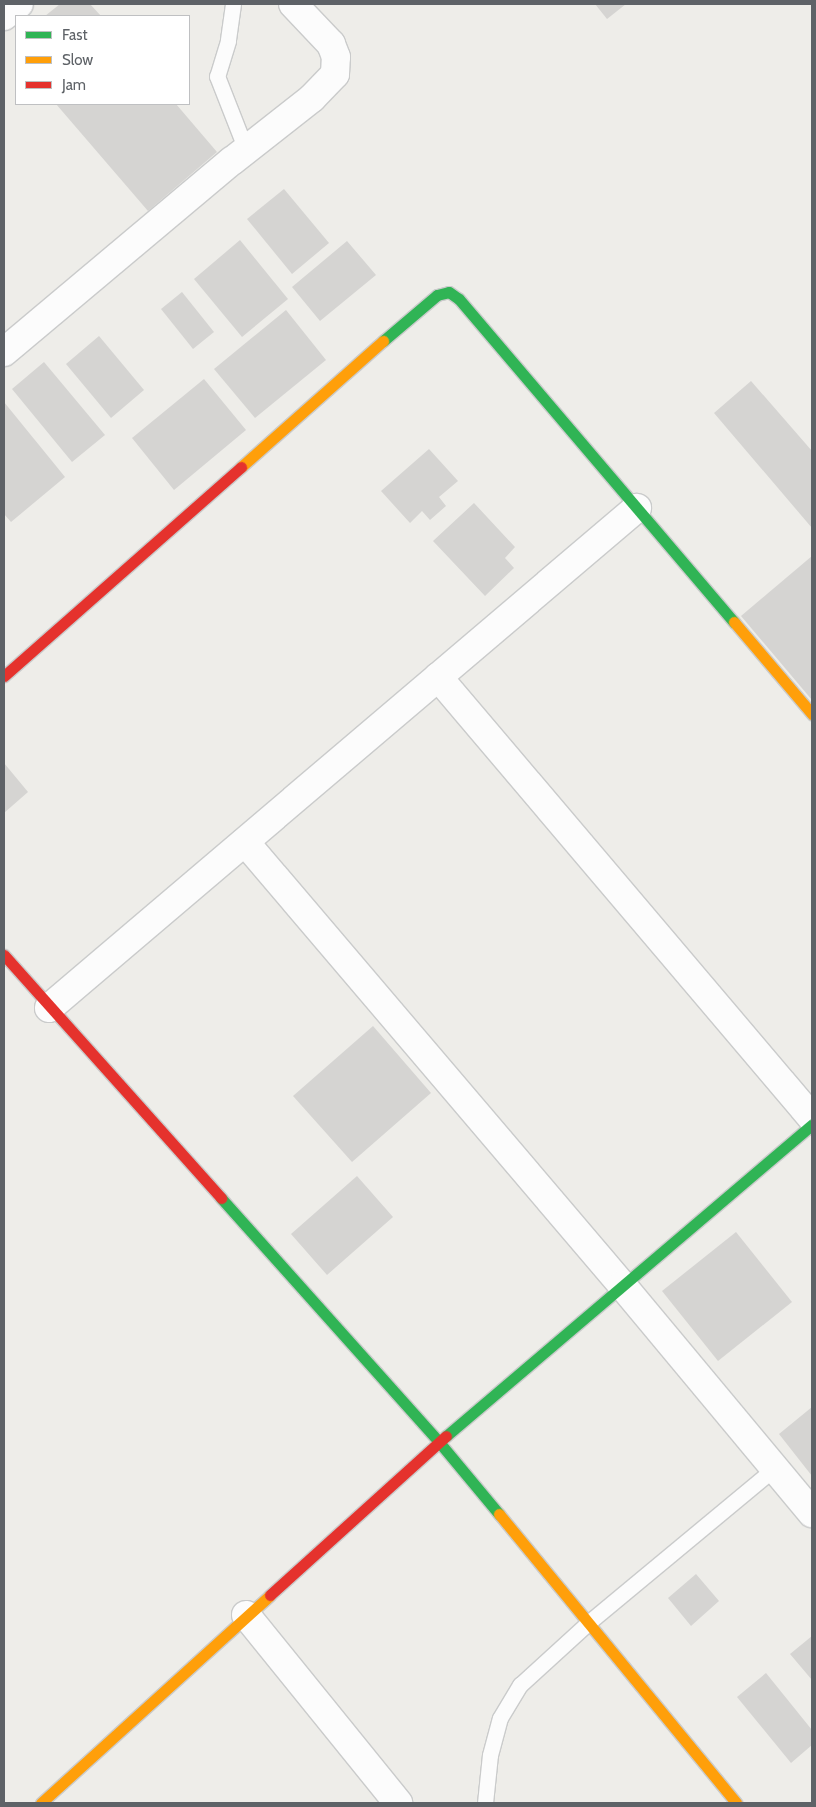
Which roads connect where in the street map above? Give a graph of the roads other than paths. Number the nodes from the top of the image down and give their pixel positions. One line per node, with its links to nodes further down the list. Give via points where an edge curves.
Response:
1 (19, 4): 4 (street)
2 (233, 4): 5 (lane, via 228,41 217,76)
3 (293, 4): 5 (street, via 331,44 336,57 335,74 312,98)
4 (4, 16)
5 (246, 150): 6 (street)
6 (4, 352)
7 (637, 508): 8 (street, via 459,298 448,292 437,295); 9 (street); 10 (street)
8 (4, 676)
9 (438, 677): 11 (street); 14 (street)
10 (812, 714)
11 (245, 842): 13 (street); 16 (street)
12 (4, 957): 13 (street)
13 (49, 1008): 17 (street)
14 (812, 1118)
15 (812, 1124): 16 (street)
16 (622, 1285): 17 (street); 18 (street)
17 (439, 1442): 20 (street); 21 (street)
18 (774, 1468): 19 (street); 21 (lane)
19 (812, 1513)
20 (246, 1615): 22 (street); 23 (street)
21 (588, 1623): 24 (lane, via 541,1664 511,1697 500,1718 490,1755); 25 (street)
22 (40, 1803)
23 (398, 1803)
24 (485, 1803)
25 (736, 1803)

